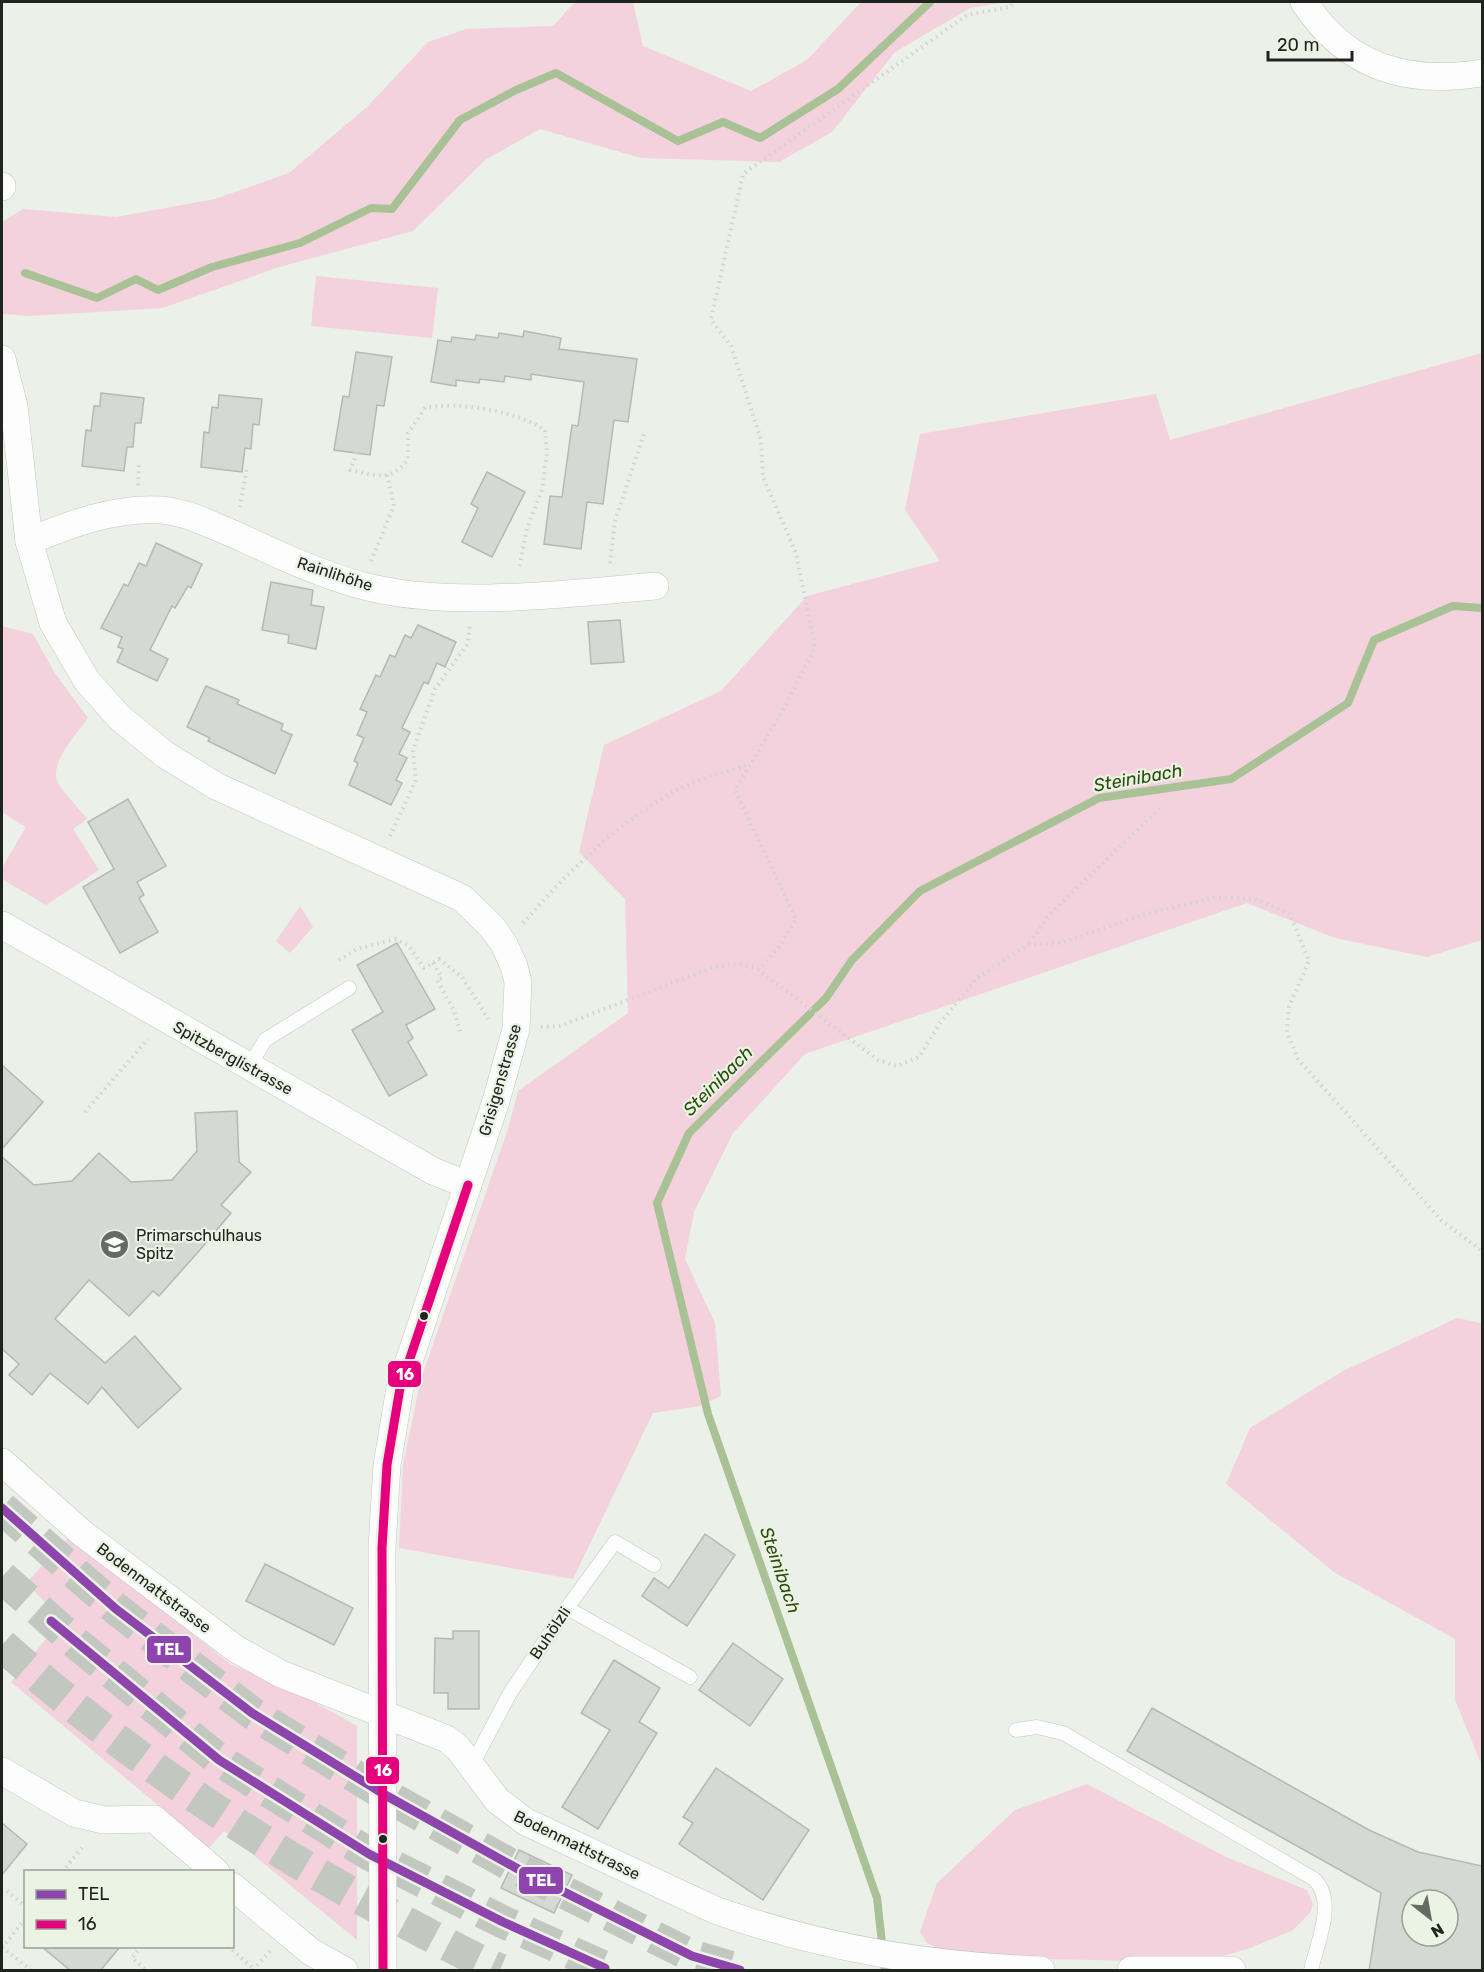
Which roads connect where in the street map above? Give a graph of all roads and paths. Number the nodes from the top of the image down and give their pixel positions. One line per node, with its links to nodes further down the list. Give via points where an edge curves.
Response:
1 (1014, 2): 17 (path, via 1010,7 968,15 743,174 711,320 731,346 761,440 763,477 796,553 815,648)
2 (1304, 2): 3 (street, via 1332,36 1377,66 1427,78)
3 (1482, 73)
4 (2, 358): 5 (street, Grisigenstrasse, via 14,406)
5 (9, 433): 11 (street, Grisigenstrasse)
6 (644, 434): 14 (path, via 615,521)
7 (357, 453): 9 (path, via 350,470 377,477)
8 (247, 467): 10 (path)
9 (387, 475): 12 (path, via 394,506); 15 (path, via 396,473 408,460 408,433 425,408 502,411 545,430 547,453 542,490 527,528)
10 (240, 509)
11 (29, 541): 15 (street, Rainlihöhe, via 80,521 137,510 163,510 195,518 361,585 432,596); 19 (street, Grisigenstrasse, via 53,623 87,681 119,717 164,754 216,786)
12 (371, 561)
13 (655, 586): 14 (street, Rainlihöhe)
14 (607, 591): 15 (street, Rainlihöhe)
15 (516, 596)
16 (468, 643): 19 (path, via 435,689 413,750 416,780)
17 (750, 765): 21 (path, via 676,791 620,829 558,884); 25 (path, via 735,790 796,919 780,946)
18 (1160, 808): 22 (path, via 1048,915)
19 (380, 859): 21 (street, Grisigenstrasse, via 462,898)
20 (2, 925): 30 (street, Spitzberglistrasse)
21 (504, 944): 27 (street, Grisigenstrasse, via 518,982)
22 (1029, 944): 25 (path, via 976,979 940,1023 919,1057 897,1066 878,1060); 33 (path, via 1060,943 1145,914 1216,897 1255,898 1290,914 1309,961 1289,1007 1287,1032 1298,1059 1441,1220)
23 (339, 960): 24 (path, via 357,949 391,938 409,946 424,968)
24 (433, 963): 27 (path, via 439,959 462,977); 28 (path)
25 (758, 970): 27 (path, via 743,963 728,964 560,1026)
26 (349, 988): 30 (lane, via 265,1040)
27 (505, 1028): 32 (street, Grisigenstrasse, via 496,1101)
28 (461, 1034)
29 (144, 1045): 31 (path)
30 (249, 1067): 32 (street, Spitzberglistrasse, via 433,1171)
31 (85, 1112)
32 (468, 1185): 38 (street, Grisigenstrasse, via 400,1388 387,1465 382,1548)
33 (1482, 1251)
34 (2, 1462): 38 (street, Bodenmattstrasse, via 82,1533 236,1649 281,1674)
35 (654, 1565): 36 (lane, Buhölzli, via 615,1542)
36 (567, 1608): 37 (lane); 40 (lane, Buhölzli, via 510,1693)
37 (690, 1677)
38 (383, 1715): 40 (street, Bodenmattstrasse, via 447,1739); 55 (street, Grisigenstrasse)
39 (1016, 1730): 59 (lane, via 1037,1727 1063,1733 1314,1879 1321,1886 1326,1905)
40 (471, 1767): 56 (street, Bodenmattstrasse, via 508,1810 526,1822 715,1910 863,1949 954,1964)
41 (2, 1771): 42 (street, via 74,1813 104,1820 154,1819)
42 (214, 1870)
43 (234, 1888): 54 (street, via 311,1952)
44 (7, 1891): 45 (path)
45 (24, 1905)
46 (24, 1920): 47 (path)
47 (2, 1947): 52 (path)
48 (140, 1948): 53 (path, via 132,1958)
49 (229, 1948): 51 (path)
50 (272, 1948): 51 (path)
51 (253, 1970)
52 (31, 1971)
53 (146, 1971)
54 (344, 1971)
55 (383, 1971)
56 (1041, 1971)
57 (1131, 1971): 58 (street)
58 (1232, 1971)
59 (1311, 1971)

